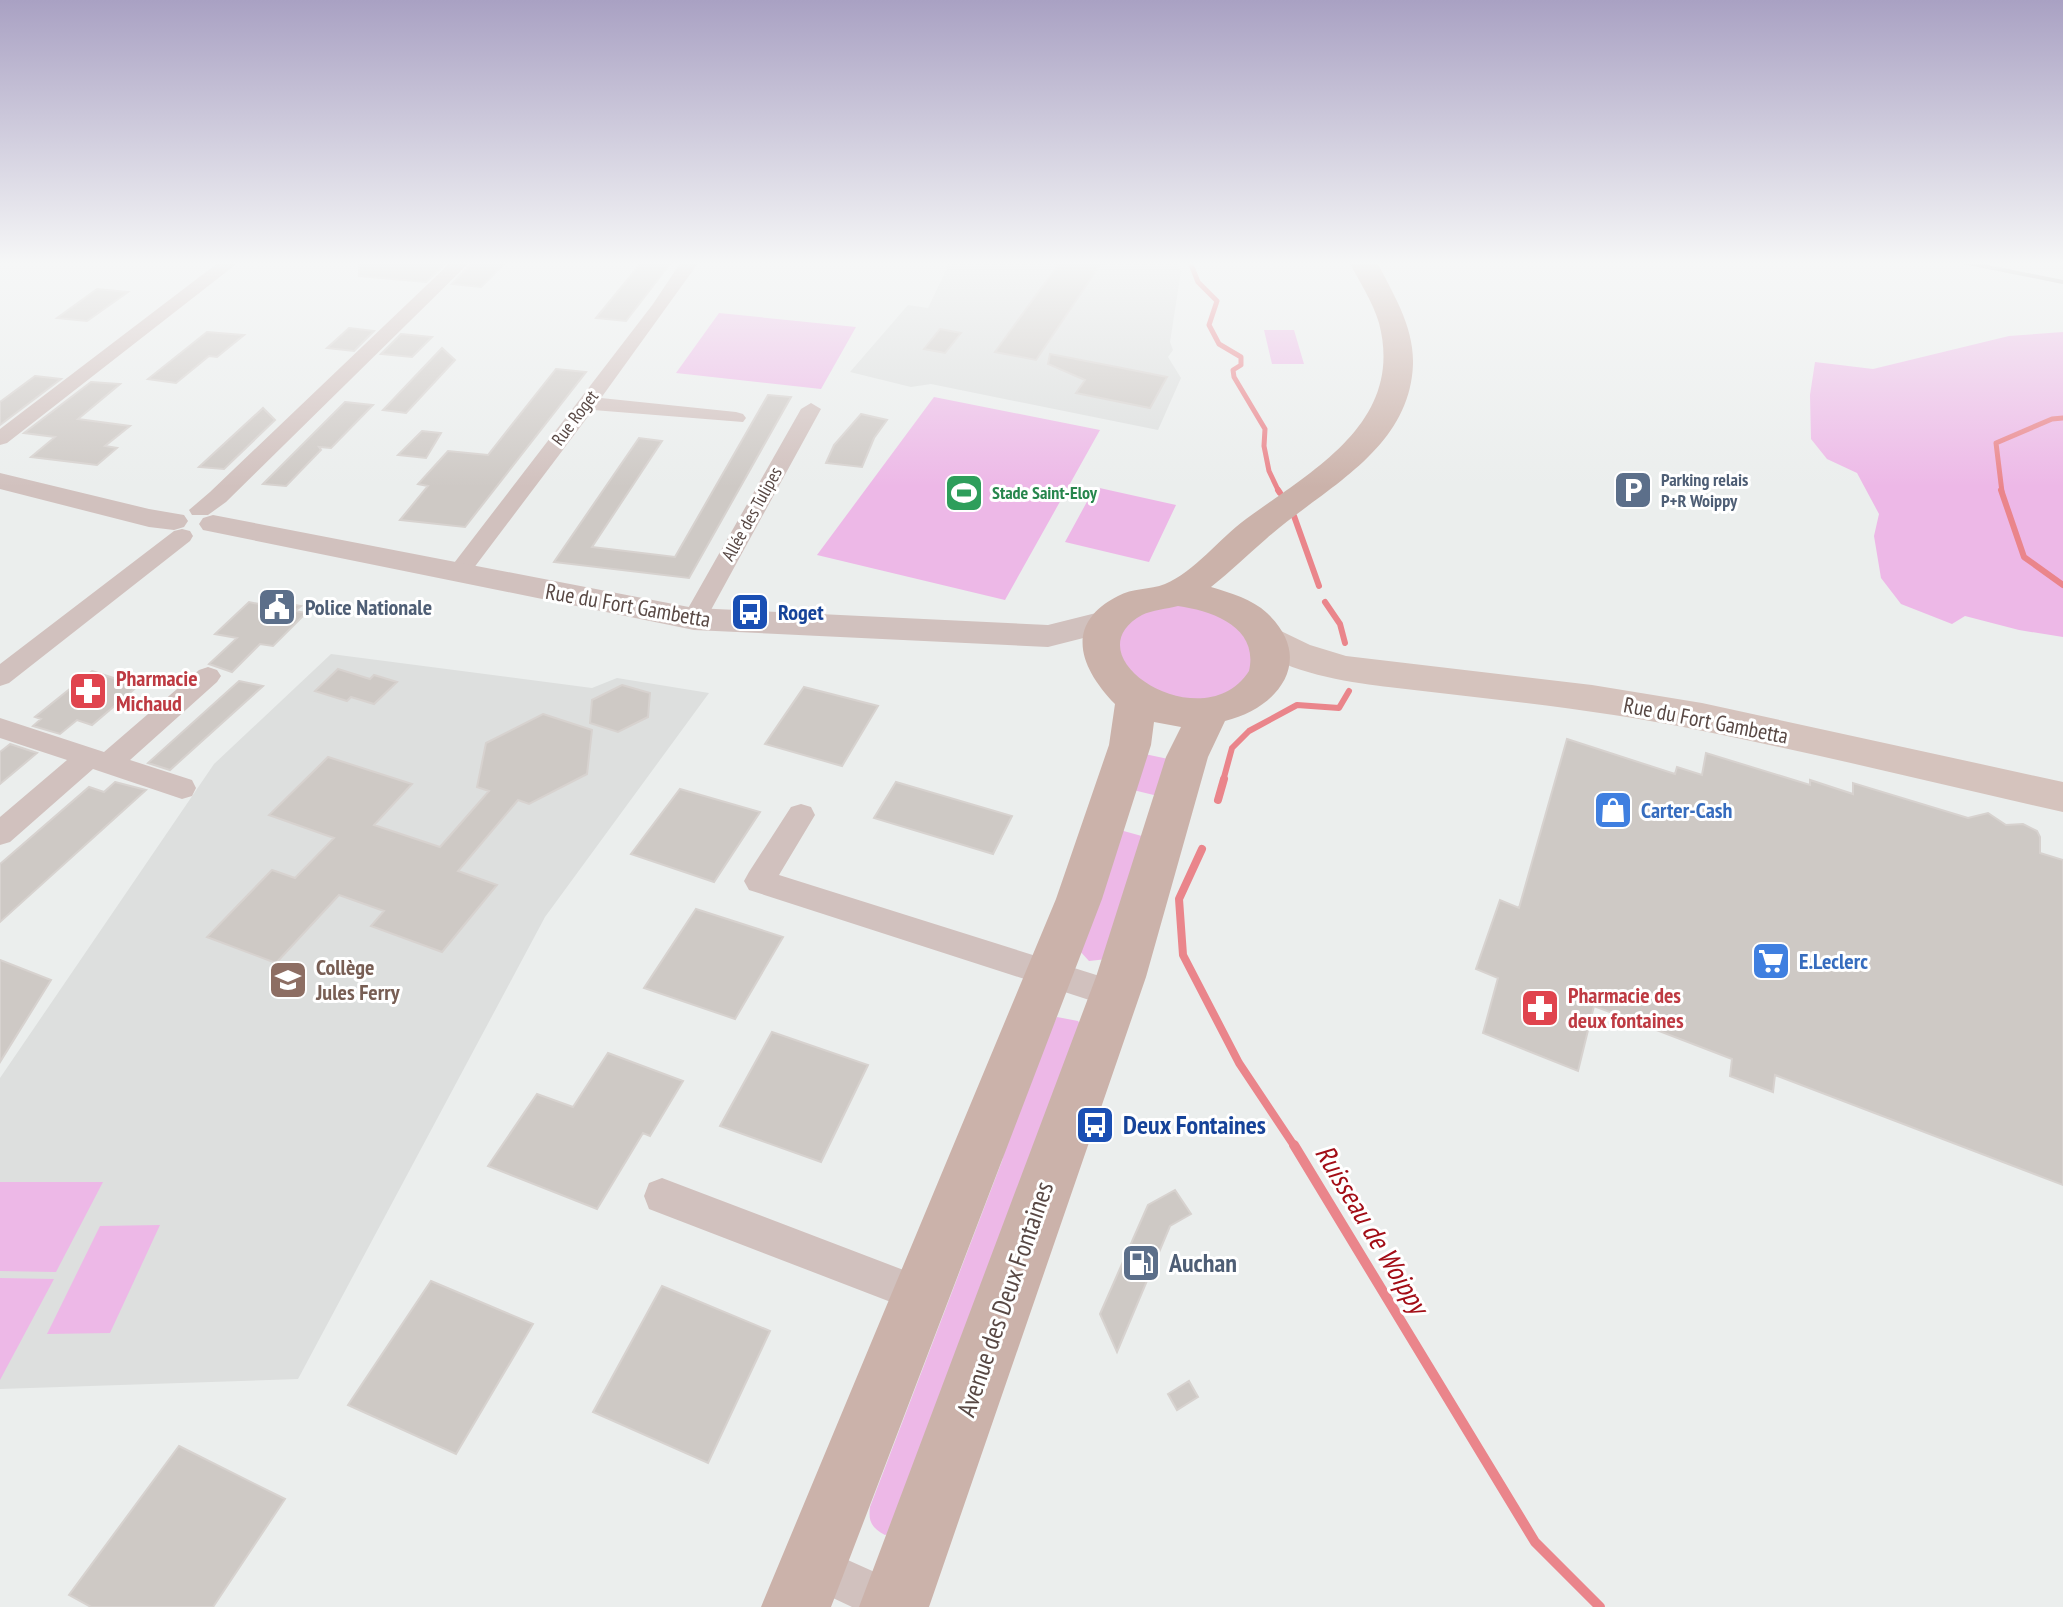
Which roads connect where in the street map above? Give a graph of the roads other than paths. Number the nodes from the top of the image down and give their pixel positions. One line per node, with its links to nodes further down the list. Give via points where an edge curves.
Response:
1 (133, 337): 8 (street)
2 (383, 337): 10 (street)
3 (637, 337): 5 (street, Rue Roget)
4 (1395, 337): 11 (main road, via 1398,364 1388,408 1372,434 1347,461)
5 (587, 403): 7 (street); 12 (street, Rue Roget)
6 (811, 409): 15 (street, Allée des Tulipes)
7 (736, 418)
8 (0, 439)
9 (0, 481): 10 (street, Rue du Fort Gambetta, via 149,518)
10 (192, 523): 12 (street, Rue du Fort Gambetta); 22 (street)
11 (1230, 554): 13 (main road); 14 (main road, via 1228,584)
12 (459, 572): 15 (street, Rue du Fort Gambetta)
13 (1178, 594): 14 (main road); 16 (main road, via 1138,601)
14 (1234, 608): 17 (main road)
15 (694, 619): 18 (street, Rue du Fort Gambetta)
16 (1108, 621): 18 (street, Rue du Fort Gambetta); 19 (main road, via 1098,649)
17 (1264, 635): 20 (main road, Rue du Fort Gambetta, via 1297,654); 23 (main road, via 1270,667)
18 (1048, 636): 19 (street, Rue du Fort Gambetta)
19 (1101, 663): 24 (main road, via 1114,683)
20 (1345, 669): 23 (main road, Rue du Fort Gambetta); 29 (main road, Rue du Fort Gambetta, via 1577,696 1702,717)
21 (208, 676): 27 (street)
22 (0, 677)
23 (1263, 683): 25 (main road, via 1242,701)
24 (1136, 699): 25 (main road, via 1160,709); 32 (main road, Avenue des Deux Fontaines, via 1130,745)
25 (1209, 712): 33 (main road, Avenue des Deux Fontaines, via 1187,757)
26 (0, 728): 27 (street)
27 (99, 761): 28 (street); 31 (street)
28 (182, 788)
29 (2063, 797)
30 (801, 815): 32 (street, via 759,881)
31 (0, 834)
32 (1051, 973): 33 (street); 35 (main road, Avenue des Deux Fontaines)
33 (1114, 994): 37 (main road, Avenue des Deux Fontaines)
34 (662, 1196): 35 (street)
35 (922, 1295): 36 (main road, Avenue des Deux Fontaines)
36 (804, 1587): 37 (street, Avenue des Deux Fontaines)
37 (897, 1606)

